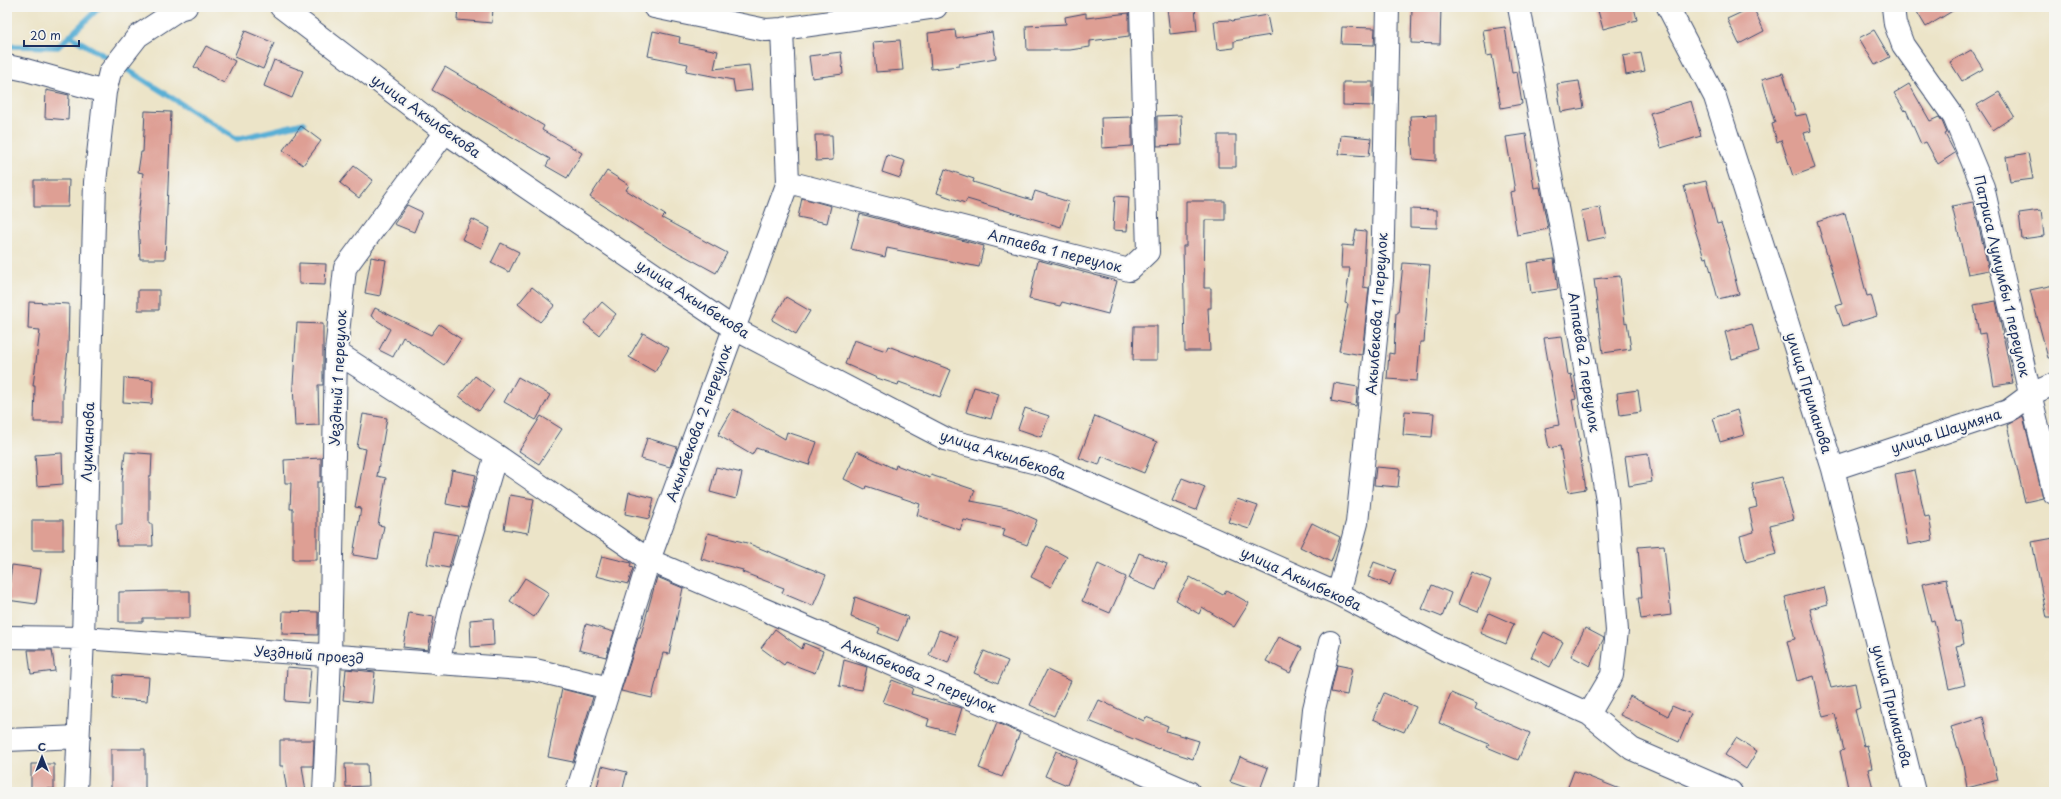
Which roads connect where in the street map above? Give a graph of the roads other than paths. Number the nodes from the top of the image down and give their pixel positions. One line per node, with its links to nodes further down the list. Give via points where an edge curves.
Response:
1 (281, 7): 13 (street, улица Акылбекова)
2 (654, 7): 10 (street, via 766,30)
3 (936, 7): 10 (street)
4 (1141, 7): 14 (street, Аппаева 1 переулок, via 1148,252 1129,270)
5 (1388, 7): 23 (street, Акылбекова 1 переулок, via 1382,280 1357,523)
6 (1519, 7): 30 (street, Аппаева 2 переулок, via 1566,255 1607,500 1617,630 1612,675)
7 (1668, 7): 20 (street, улица Приманова, via 1715,97)
8 (1893, 7): 18 (street, Патриса Лумумбы 1 переулок, via 1895,24 1903,45 1954,117 1983,187)
9 (181, 8): 12 (street, via 138,36)
10 (782, 29): 14 (street, Акылбекова 2 переулок)
11 (7, 66): 12 (street)
12 (108, 82): 25 (street, Лукманова, via 95,182)
13 (445, 132): 15 (street, улица Акылбекова); 16 (street, Уездный 1 переулок, via 344,268)
14 (788, 182): 15 (street, Акылбекова 2 переулок)
15 (733, 328): 22 (street, Акылбекова 2 переулок); 23 (street, улица Акылбекова, via 948,440 1048,466)
16 (336, 352): 19 (street, Акылбекова 2 переулок); 27 (street, Уездный 1 переулок)
17 (2054, 384): 18 (street, улица Шаумяна)
18 (2031, 394): 20 (street, улица Шаумяна, via 2008,411); 21 (street, Патриса Лумумбы 1 переулок)
19 (496, 455): 22 (street, Акылбекова 2 переулок); 28 (street, via 450,610)
20 (1833, 469): 39 (street, улица Приманова)
21 (2054, 493)
22 (649, 560): 29 (street, Акылбекова 2 переулок); 36 (street, Акылбекова 2 переулок)
23 (1338, 594): 30 (street, улица Акылбекова, via 1448,651)
24 (7, 637): 25 (street, Уездный проезд)
25 (83, 638): 27 (street, Уездный проезд); 31 (street, Лукманова)
26 (1330, 642): 37 (street, via 1314,709)
27 (330, 657): 28 (street, Уездный проезд); 34 (street, Уездный 1 переулок)
28 (438, 664): 29 (street, Уездный проезд, via 535,670)
29 (609, 688): 35 (street, Акылбекова 2 переулок)
30 (1589, 714): 38 (street, улица Акылбекова, via 1632,749)
31 (78, 737): 32 (street); 33 (street, Лукманова)
32 (7, 740)
33 (76, 792)
34 (324, 792)
35 (577, 792)
36 (1189, 792)
37 (1306, 792)
38 (1731, 792)
39 (1914, 792)

